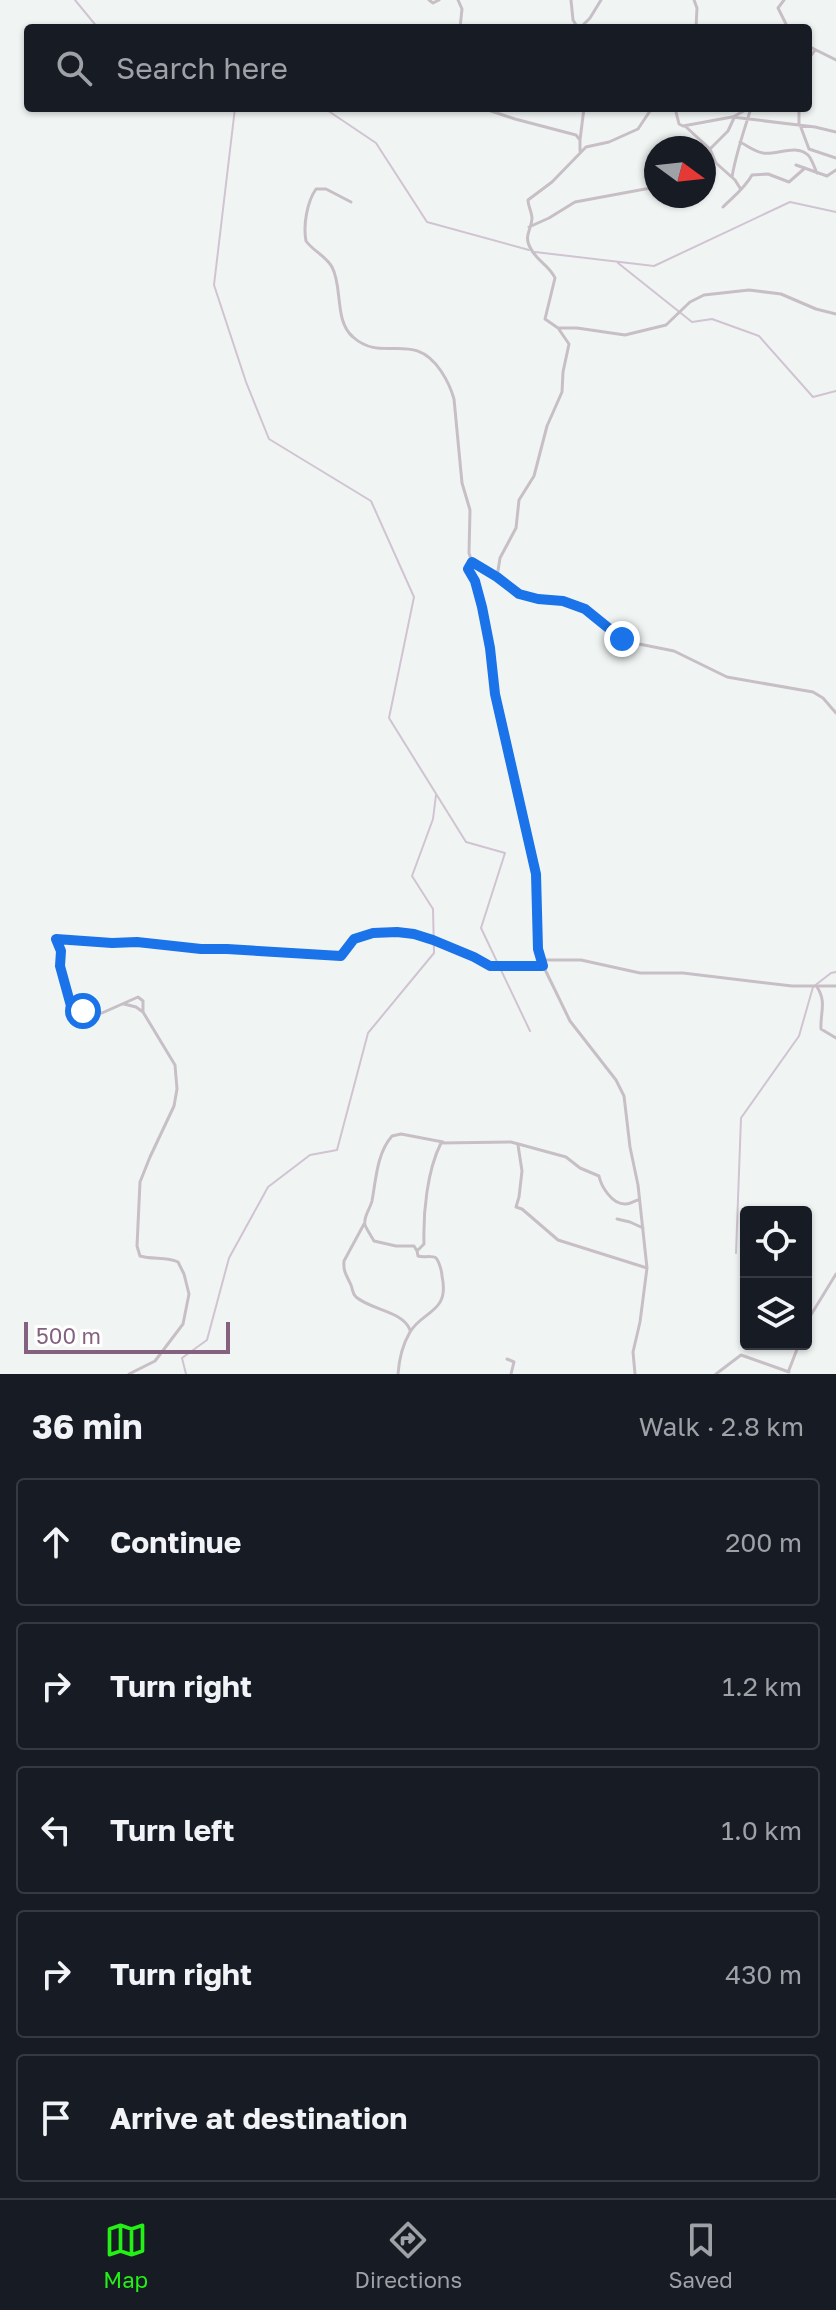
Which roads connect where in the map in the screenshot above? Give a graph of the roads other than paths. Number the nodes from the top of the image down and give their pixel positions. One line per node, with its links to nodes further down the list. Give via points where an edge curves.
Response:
1 (429, 0): 2 (street)
2 (439, 0)
3 (458, 0): 8 (street)
4 (571, 0): 9 (street)
5 (601, 0): 10 (street)
6 (694, 0): 11 (street)
7 (784, 0): 12 (street, via 778,8)
8 (460, 24)
9 (576, 24)
10 (583, 24)
11 (696, 24)
12 (786, 24)
13 (812, 48): 14 (street)
14 (815, 49): 15 (street); 16 (street)
15 (812, 54)
16 (836, 60)
17 (494, 112): 32 (street)
18 (584, 112): 32 (street)
19 (649, 112): 35 (street, via 635,131)
20 (676, 112): 29 (street)
21 (744, 112): 25 (street)
22 (749, 112): 26 (street)
23 (752, 112): 27 (street)
24 (799, 112): 28 (street)
25 (733, 117): 26 (street); 29 (street); 34 (street)
26 (747, 119): 27 (street); 33 (street)
27 (756, 121): 28 (street)
28 (800, 125): 30 (street); 36 (street, via 809,149)
29 (685, 126): 31 (street)
30 (836, 132)
31 (696, 136)
32 (580, 140): 35 (street)
33 (740, 142): 41 (street, via 762,153 803,152); 42 (street)
34 (716, 143)
35 (580, 152): 47 (street, via 528,200)
36 (836, 158)
37 (716, 163): 42 (street)
38 (796, 165): 39 (street)
39 (805, 168): 41 (street); 44 (street, via 789,182 755,174)
40 (836, 170): 41 (street, via 827,176)
41 (817, 173)
42 (732, 178): 44 (street)
43 (644, 189): 47 (street, via 575,202)
44 (740, 189): 46 (street)
45 (351, 202): 50 (street, via 316,189 306,241 332,267 350,335 371,346 422,351 450,386 470,510)
46 (723, 207)
47 (529, 227): 49 (street, via 531,249 554,275 545,319)
48 (836, 314): 49 (street, via 781,294 749,290 704,295 666,325 625,335)
49 (558, 328): 51 (street, via 569,344 561,397 547,426 537,471 519,500 516,528 497,565)
50 (472, 562): 51 (street); 53 (street, via 468,569 482,607 495,694 536,874)
51 (497, 577): 52 (street, via 519,594 585,609 629,642 674,651 727,677 813,692)
52 (836, 713)
53 (541, 960): 54 (street); 56 (street)
54 (543, 966): 57 (street, via 490,966 433,940 397,932 354,939 341,956 56,939 75,1010 102,1013); 62 (street, via 570,1021 621,1088)
55 (836, 986): 56 (street)
56 (817, 987): 59 (street, via 824,1004 821,1029)
57 (122, 1004): 58 (street); 58 (street, via 138,997)
58 (143, 1012): 74 (street, via 175,1065 177,1089 140,1182 137,1246 140,1256 178,1262 189,1294 183,1324 169,1344 155,1361)
59 (836, 1038)
60 (443, 1142): 61 (street); 64 (street, via 392,1136 380,1160); 66 (street, via 424,1209 424,1244)
61 (518, 1144): 62 (street, via 566,1157 597,1174 604,1190 622,1204); 67 (street, via 522,1171 516,1207 558,1240)
62 (638, 1200): 65 (street)
63 (617, 1219): 65 (street)
64 (364, 1224): 66 (street, via 374,1241 414,1246); 70 (street, via 343,1263 347,1279 355,1296 403,1320)
65 (643, 1228): 67 (street)
66 (417, 1251): 70 (street, via 422,1258 437,1260 443,1289 435,1310)
67 (647, 1268): 77 (street, via 633,1352)
68 (836, 1274): 69 (street)
69 (812, 1313)
70 (410, 1330): 75 (street)
71 (797, 1350): 73 (street)
72 (507, 1359): 76 (street, via 514,1362)
73 (789, 1373): 78 (street, via 741,1355)
74 (129, 1374)
75 (398, 1374)
76 (511, 1374)
77 (635, 1374)
78 (716, 1374)

